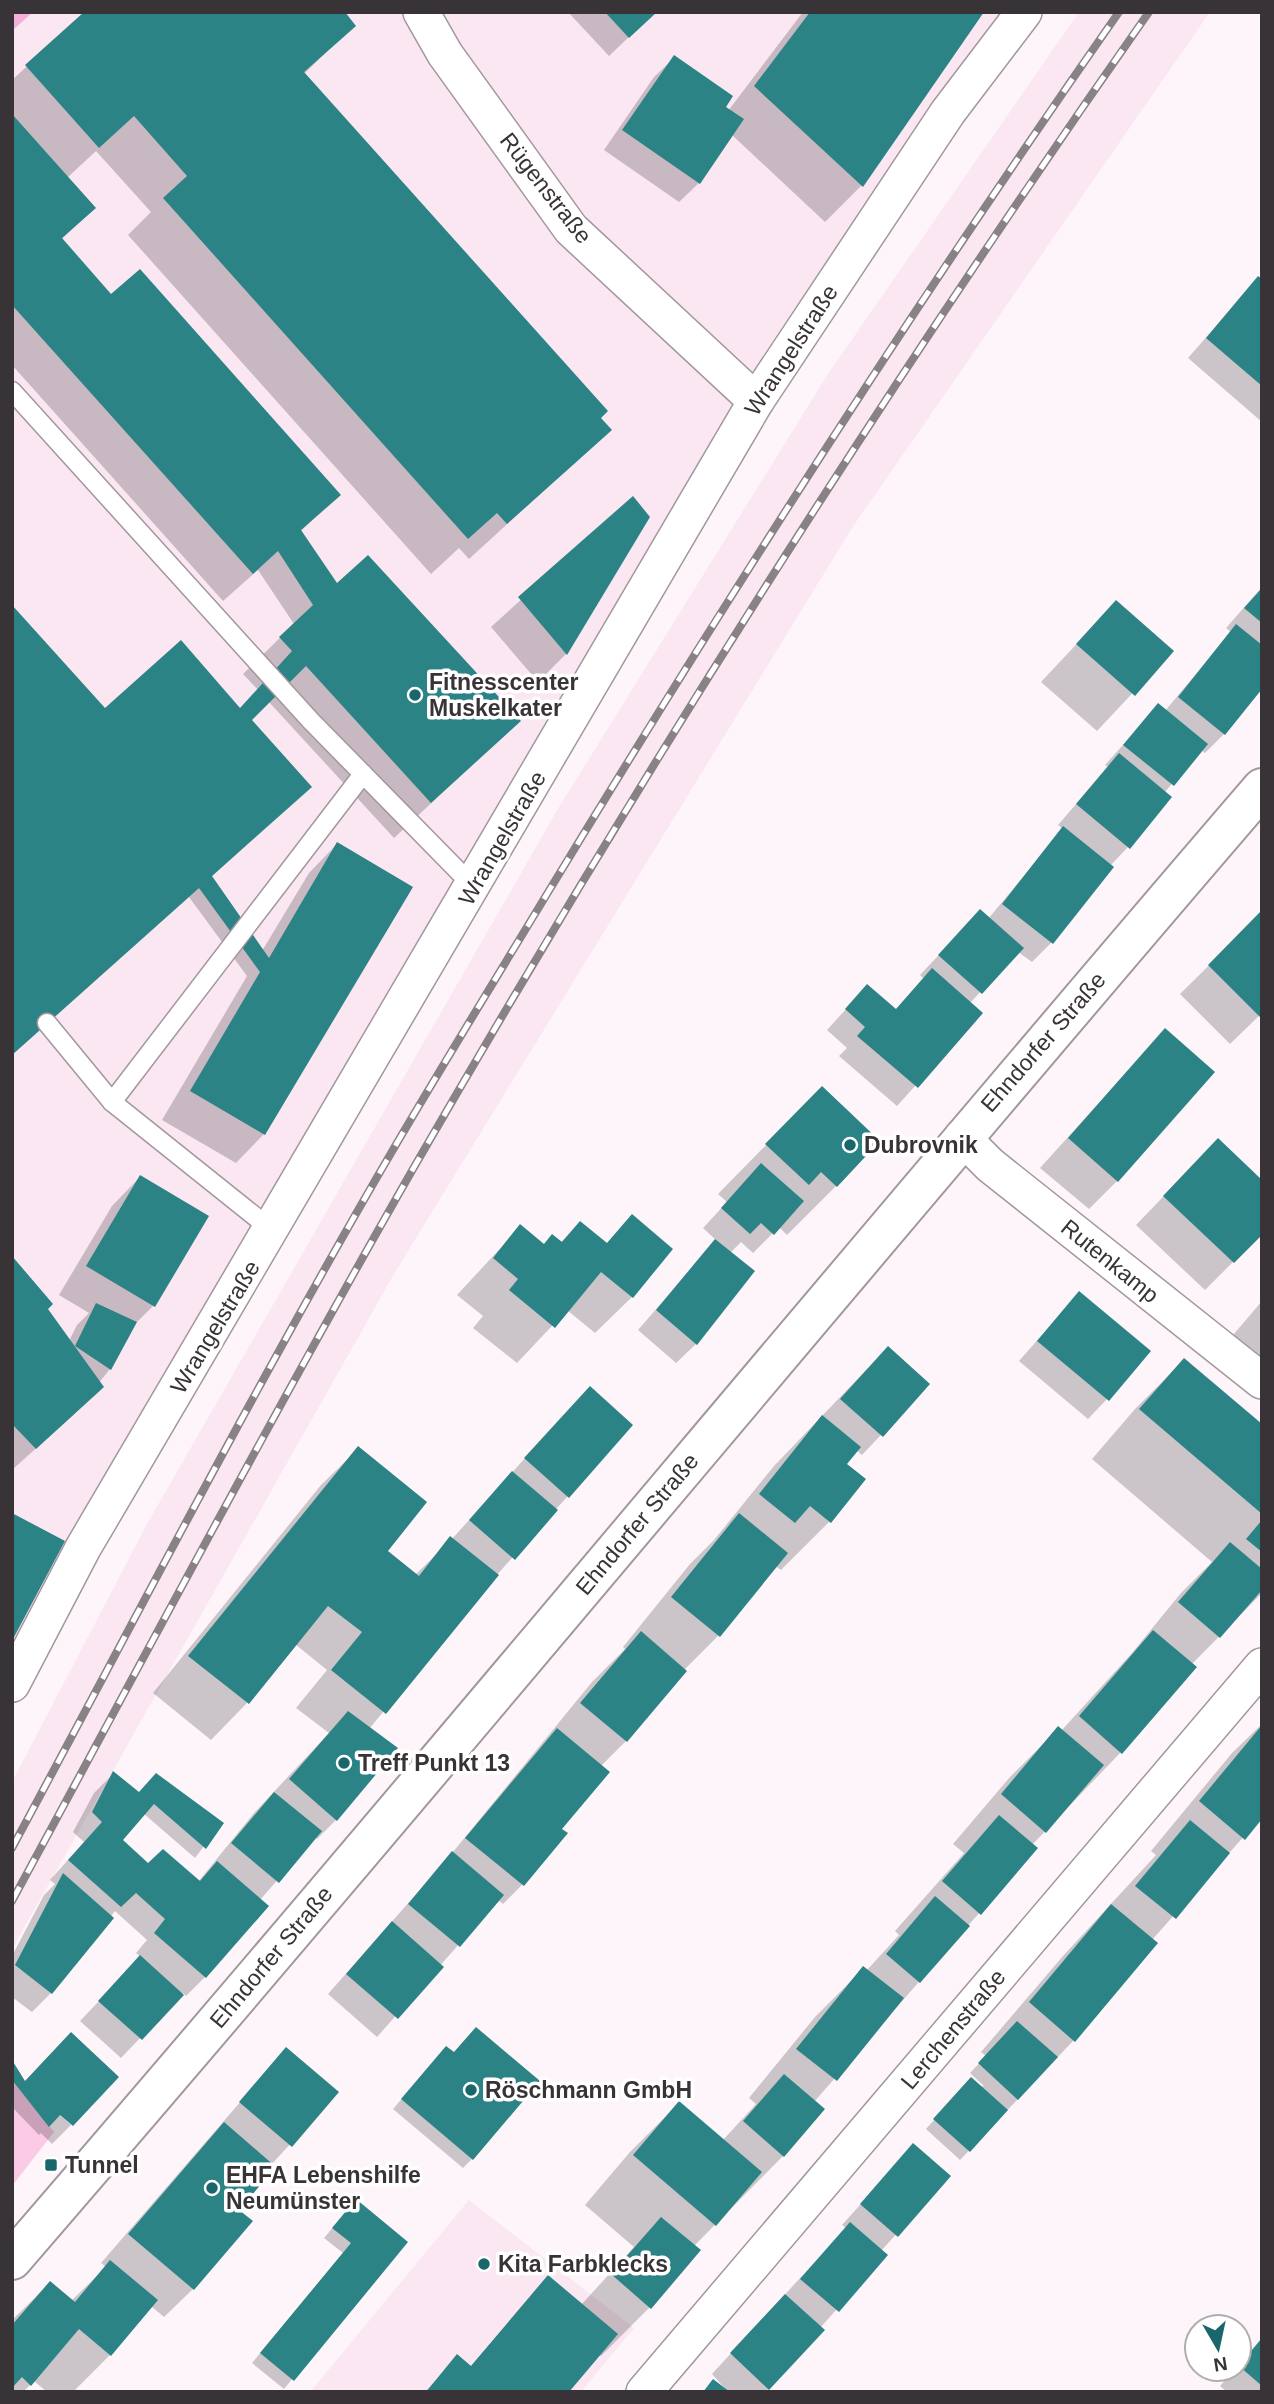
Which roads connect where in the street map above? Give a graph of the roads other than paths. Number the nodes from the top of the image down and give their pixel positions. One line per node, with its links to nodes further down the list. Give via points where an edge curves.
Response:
1 (421, 12): 4 (street, Rügenstraße, via 445,54 571,229)
2 (1024, 12): 4 (street, Wrangelstraße, via 948,112)
3 (12, 391): 5 (lane)
4 (756, 401): 7 (street, Wrangelstraße)
5 (363, 774): 7 (lane); 9 (lane)
6 (1262, 788): 10 (street, Ehndorfer Straße)
7 (474, 886): 11 (street, Wrangelstraße)
8 (47, 1023): 9 (lane)
9 (112, 1101): 11 (lane)
10 (962, 1136): 12 (street, Rutenkamp, via 990,1165); 15 (street, Ehndorfer Straße, via 615,1552)
11 (272, 1230): 14 (street, Wrangelstraße, via 83,1548)
12 (1262, 1381)
13 (1262, 1666): 16 (street, Lerchenstraße)
14 (12, 1684)
15 (12, 2260)
16 (644, 2392)

